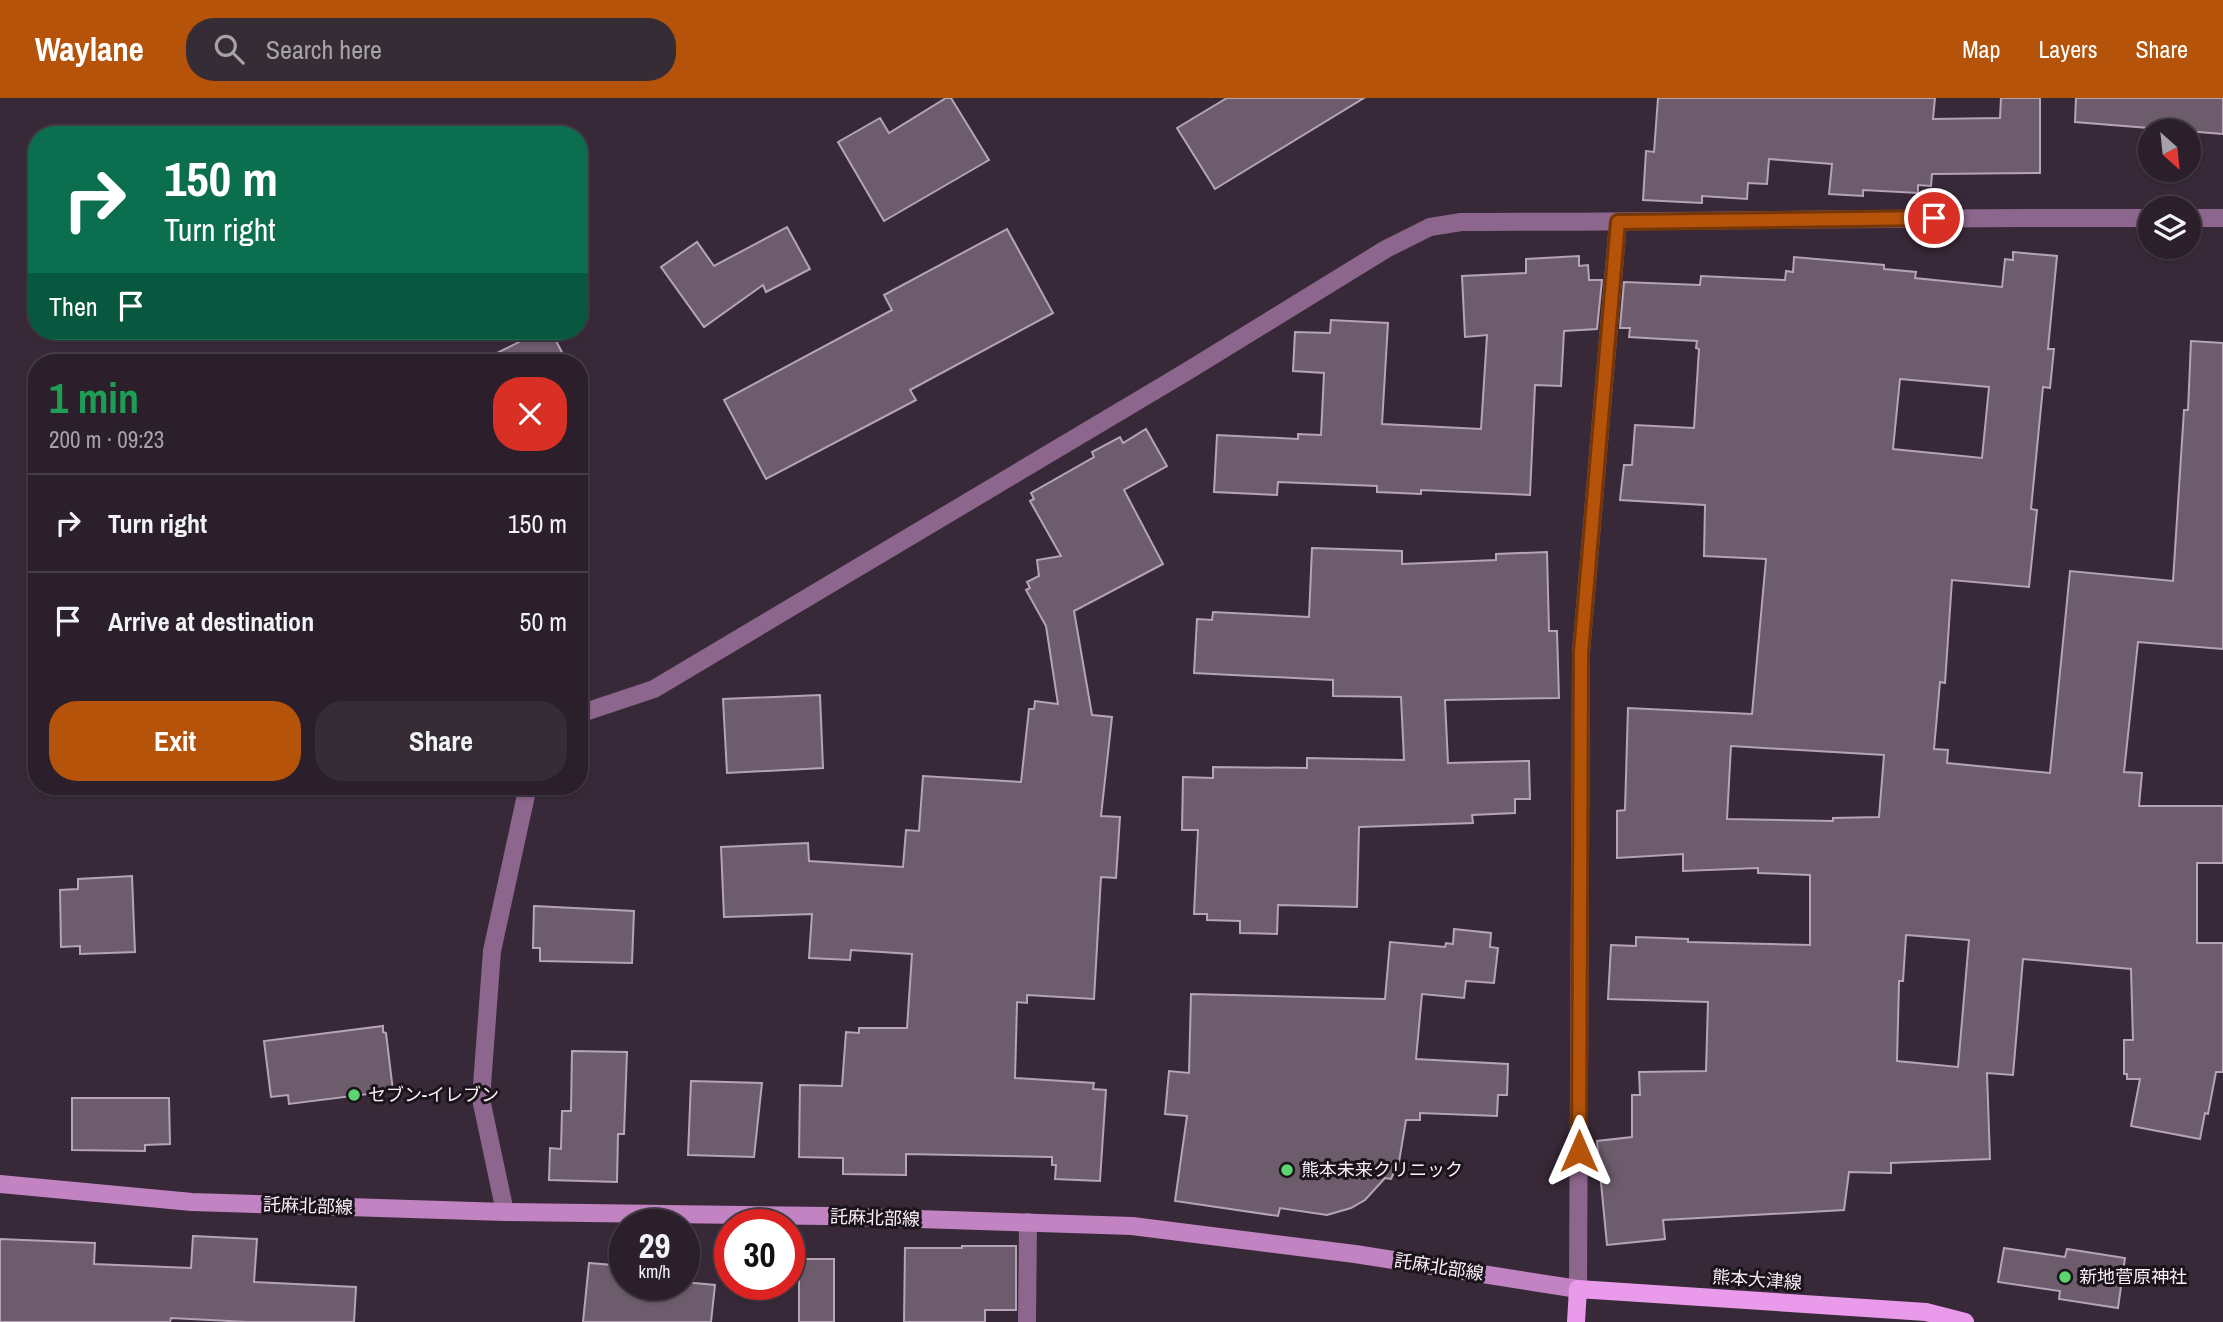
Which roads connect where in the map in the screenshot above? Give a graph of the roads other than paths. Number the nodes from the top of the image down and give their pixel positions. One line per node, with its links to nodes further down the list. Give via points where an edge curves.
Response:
1 (2138, 218): 4 (street)
2 (2201, 218): 3 (street)
3 (2223, 219)
4 (1618, 222): 5 (street, via 1461,222 1430,227 654,689); 10 (street, via 1581,652)
5 (588, 711)
6 (526, 795): 8 (street, via 492,951 481,1099)
7 (0, 1184): 8 (main road, 託麻北部線, via 192,1202)
8 (505, 1212): 9 (main road, 託麻北部線)
9 (1028, 1222): 10 (main road, 託麻北部線, via 1132,1226); 11 (street)
10 (1578, 1289): 12 (main road); 13 (main road, 熊本大津線, via 1926,1312)
11 (1027, 1322)
12 (1576, 1322)
13 (1965, 1322)

